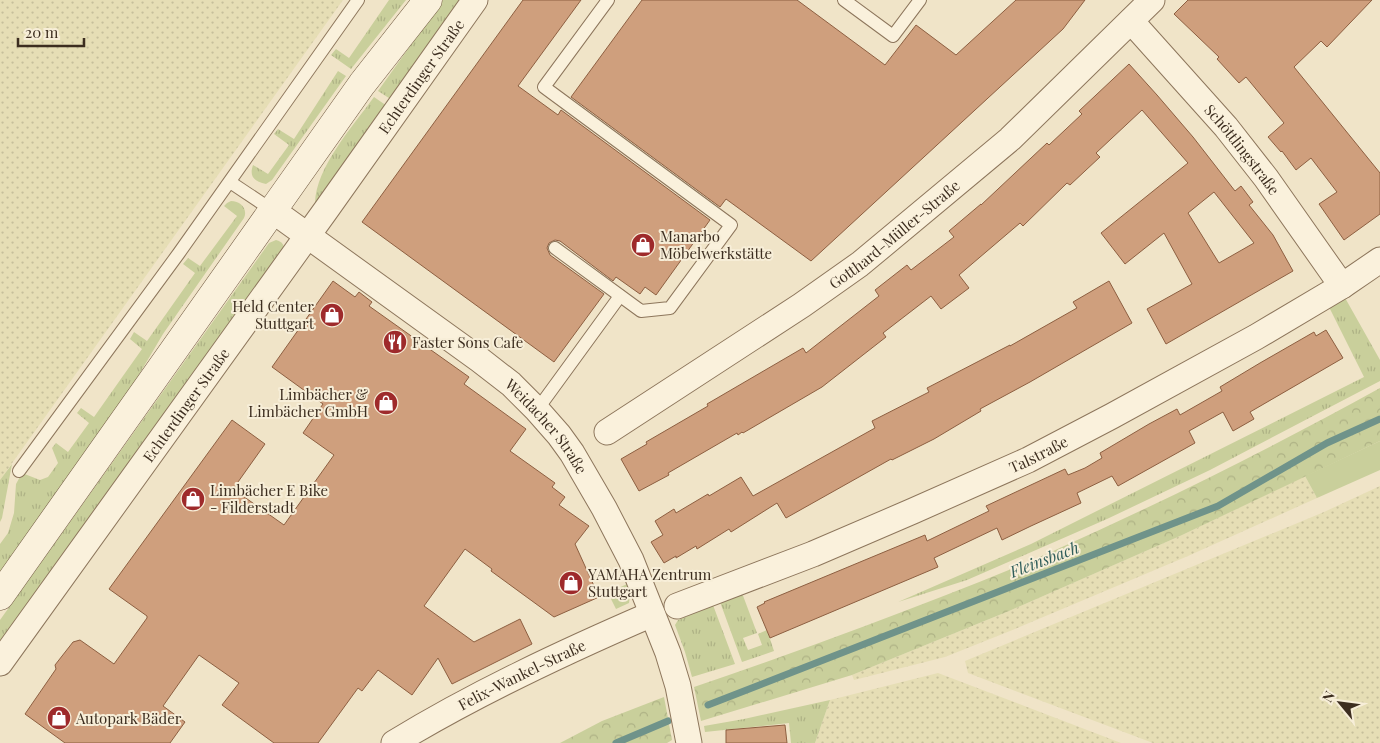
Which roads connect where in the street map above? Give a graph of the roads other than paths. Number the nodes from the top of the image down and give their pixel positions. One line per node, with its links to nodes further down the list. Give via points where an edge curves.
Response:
1 (358, 0): 9 (lane)
2 (428, 0): 10 (main road, via 362,84)
3 (474, 0): 11 (street, Echterdinger Straße)
4 (608, 0): 15 (lane, via 544,87 731,225 670,308 641,311)
5 (844, 0): 6 (lane, via 893,36)
6 (920, 0)
7 (1152, 0): 8 (street, Gotthard-Müller-Straße)
8 (1131, 21): 14 (street, Schöttlingstraße, via 1226,126); 17 (street, Gotthard-Müller-Straße, via 1010,139 860,264)
9 (230, 182): 10 (lane); 18 (lane)
10 (272, 210): 11 (street, Weidacher Straße); 19 (main road)
11 (308, 235): 16 (street, Weidacher Straße, via 480,360); 22 (street, Echterdinger Straße)
12 (555, 248): 15 (lane)
13 (1380, 260): 14 (street, Talstraße)
14 (1342, 286): 20 (street, Talstraße, via 1184,377 1028,460 813,554)
15 (620, 296): 16 (lane)
16 (537, 410): 21 (street, Weidacher Straße, via 572,453 604,508 631,560)
17 (607, 432)
18 (18, 472)
19 (0, 596)
20 (677, 606)
21 (652, 614): 23 (street, Felix-Wankel-Straße, via 483,693); 24 (street, Weidacher Straße, via 678,686)
22 (0, 664)
23 (394, 743)
24 (689, 743)

